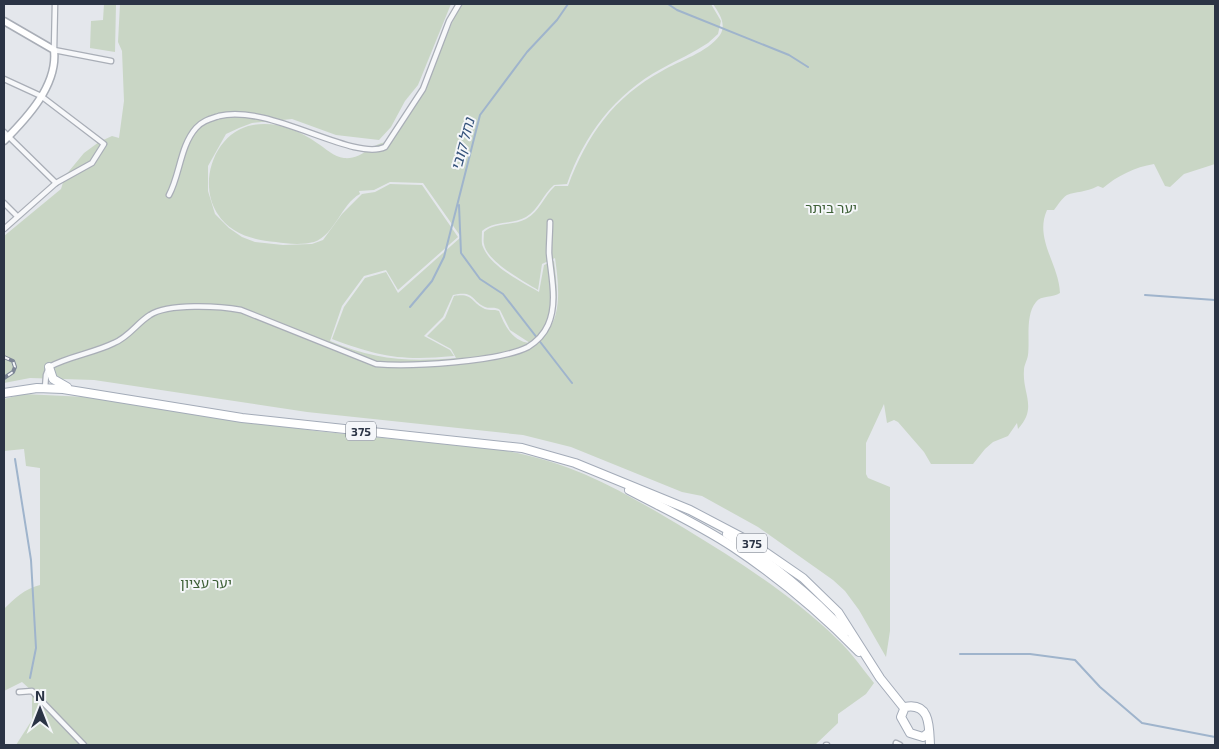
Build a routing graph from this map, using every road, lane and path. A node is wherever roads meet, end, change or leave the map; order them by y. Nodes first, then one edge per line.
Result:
1 (55, 4) edge
2 (458, 4) edge
3 (4, 21) edge
4 (54, 50) junction
5 (111, 61) dead end
6 (4, 79) edge
7 (41, 96) junction
8 (5, 136) edge
9 (56, 183) junction
10 (169, 195) dead end
11 (4, 203) edge
12 (17, 216) junction
13 (550, 222) dead end
14 (4, 229) edge
15 (49, 367) junction
16 (45, 388) junction
17 (80, 391) junction
18 (4, 393) edge
19 (596, 472) junction
20 (871, 664) junction
21 (19, 692) dead end
22 (904, 708) junction
23 (929, 732) junction
24 (917, 737) junction
25 (84, 745) edge
26 (926, 745) edge
27 (930, 745) edge

1 - 4 street
2 - 10 street
3 - 4 street
4 - 5 street
4 - 7 street
6 - 7 street
7 - 8 street
7 - 9 street
8 - 9 street
9 - 12 street
11 - 12 street
12 - 14 street
13 - 15 street
15 - 16 street
15 - 17 main road
16 - 17 main road, 375
16 - 18 main road, 375
17 - 19 main road, 375
19 - 20 main road
19 - 20 main road, 375
20 - 22 main road
21 - 25 street
22 - 23 main road
22 - 24 main road
23 - 24 main road
23 - 27 main road
24 - 26 main road

